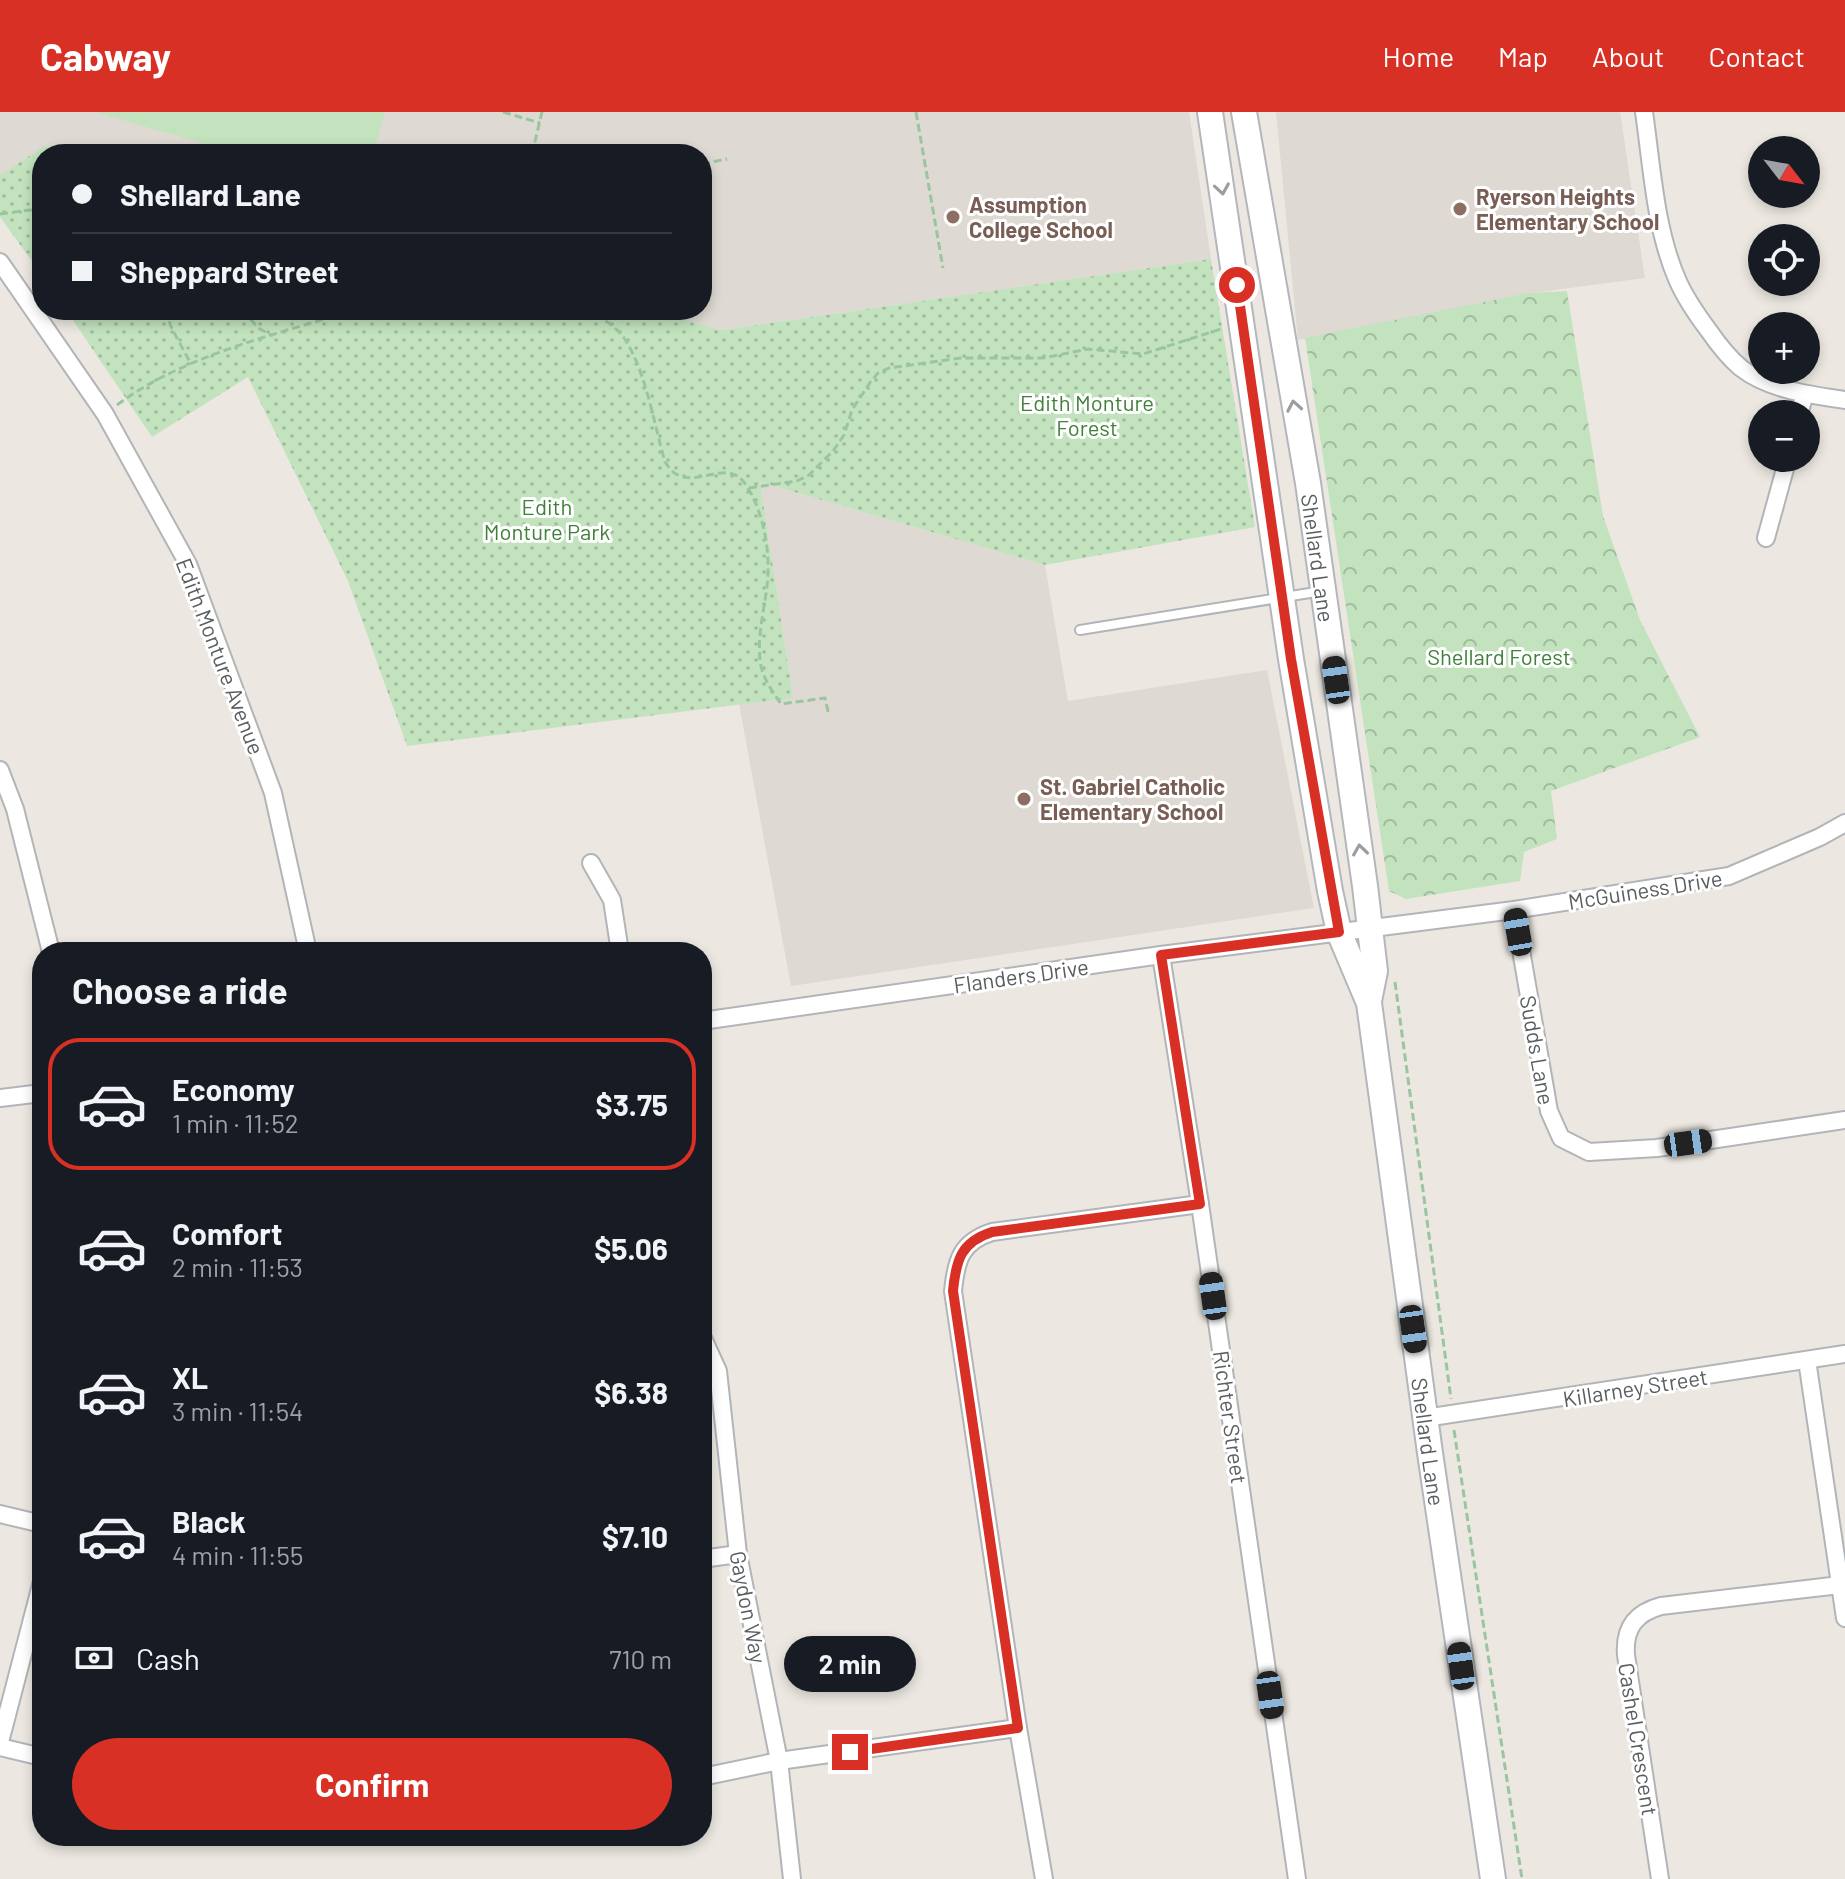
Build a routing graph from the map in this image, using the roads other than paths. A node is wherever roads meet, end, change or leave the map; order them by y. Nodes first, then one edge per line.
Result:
1 (1210, 112) edge
2 (1244, 112) edge
3 (1644, 112) edge
4 (0, 262) edge
5 (32, 308) edge
6 (40, 320) edge
7 (1805, 394) junction
8 (1803, 400) edge
9 (1845, 400) edge
10 (1784, 472) edge
11 (1766, 538) dead end
12 (1323, 591) junction
13 (1283, 596) junction
14 (1080, 630) dead end
15 (0, 770) edge
16 (1845, 823) edge
17 (591, 863) dead end
18 (1514, 910) junction
19 (1371, 927) junction
20 (1339, 932) junction
21 (48, 942) edge
22 (306, 942) edge
23 (618, 942) edge
24 (1161, 955) junction
25 (1369, 1003) junction
26 (712, 1020) edge
27 (32, 1094) edge
28 (0, 1098) edge
29 (1845, 1120) edge
30 (1200, 1204) junction
31 (1845, 1354) edge
32 (712, 1358) edge
33 (1807, 1360) junction
34 (1425, 1418) junction
35 (0, 1514) edge
36 (32, 1522) edge
37 (738, 1554) junction
38 (712, 1558) edge
39 (1840, 1585) junction
40 (1845, 1618) edge
41 (32, 1620) edge
42 (1018, 1728) junction
43 (0, 1744) edge
44 (32, 1754) edge
45 (779, 1761) junction
46 (712, 1775) edge
47 (792, 1879) edge
48 (1044, 1879) edge
49 (1297, 1879) edge
50 (1493, 1879) edge
51 (1660, 1879) edge

1 -> 13 main road, Shellard Lane
12 -> 2 main road, Shellard Lane
3 - 7 street
4 - 5 street, Edith Monture Avenue
6 - 22 street, Edith Monture Avenue
7 - 8 street
7 - 9 street
10 - 11 street
12 - 13 lane
19 -> 12 main road, Shellard Lane
13 - 14 lane
13 - 20 main road, Shellard Lane
15 - 21 street
16 - 18 street, McGuiness Drive
17 - 23 street
18 - 19 street, McGuiness Drive
18 - 29 street, Sudds Lane
19 - 20 street, McGuiness Drive
19 - 25 main road, Shellard Lane
20 - 24 street, Flanders Drive
20 - 25 main road, Shellard Lane
24 - 26 street, Flanders Drive
24 - 30 street, Richter Street
25 - 34 main road, Shellard Lane
27 - 28 street
30 - 42 street
30 - 49 street, Richter Street
31 - 33 street, Killarney Street
32 - 37 street, Gaydon Way
33 - 34 street, Killarney Street
33 - 39 street
34 - 50 main road, Shellard Lane
35 - 36 street
37 - 38 street
37 - 45 street, Gaydon Way
39 - 40 street
39 - 51 street, Cashel Crescent
41 - 43 street
42 - 45 street
42 - 48 street
43 - 44 street
45 - 46 street
45 - 47 street, Gaydon Way

